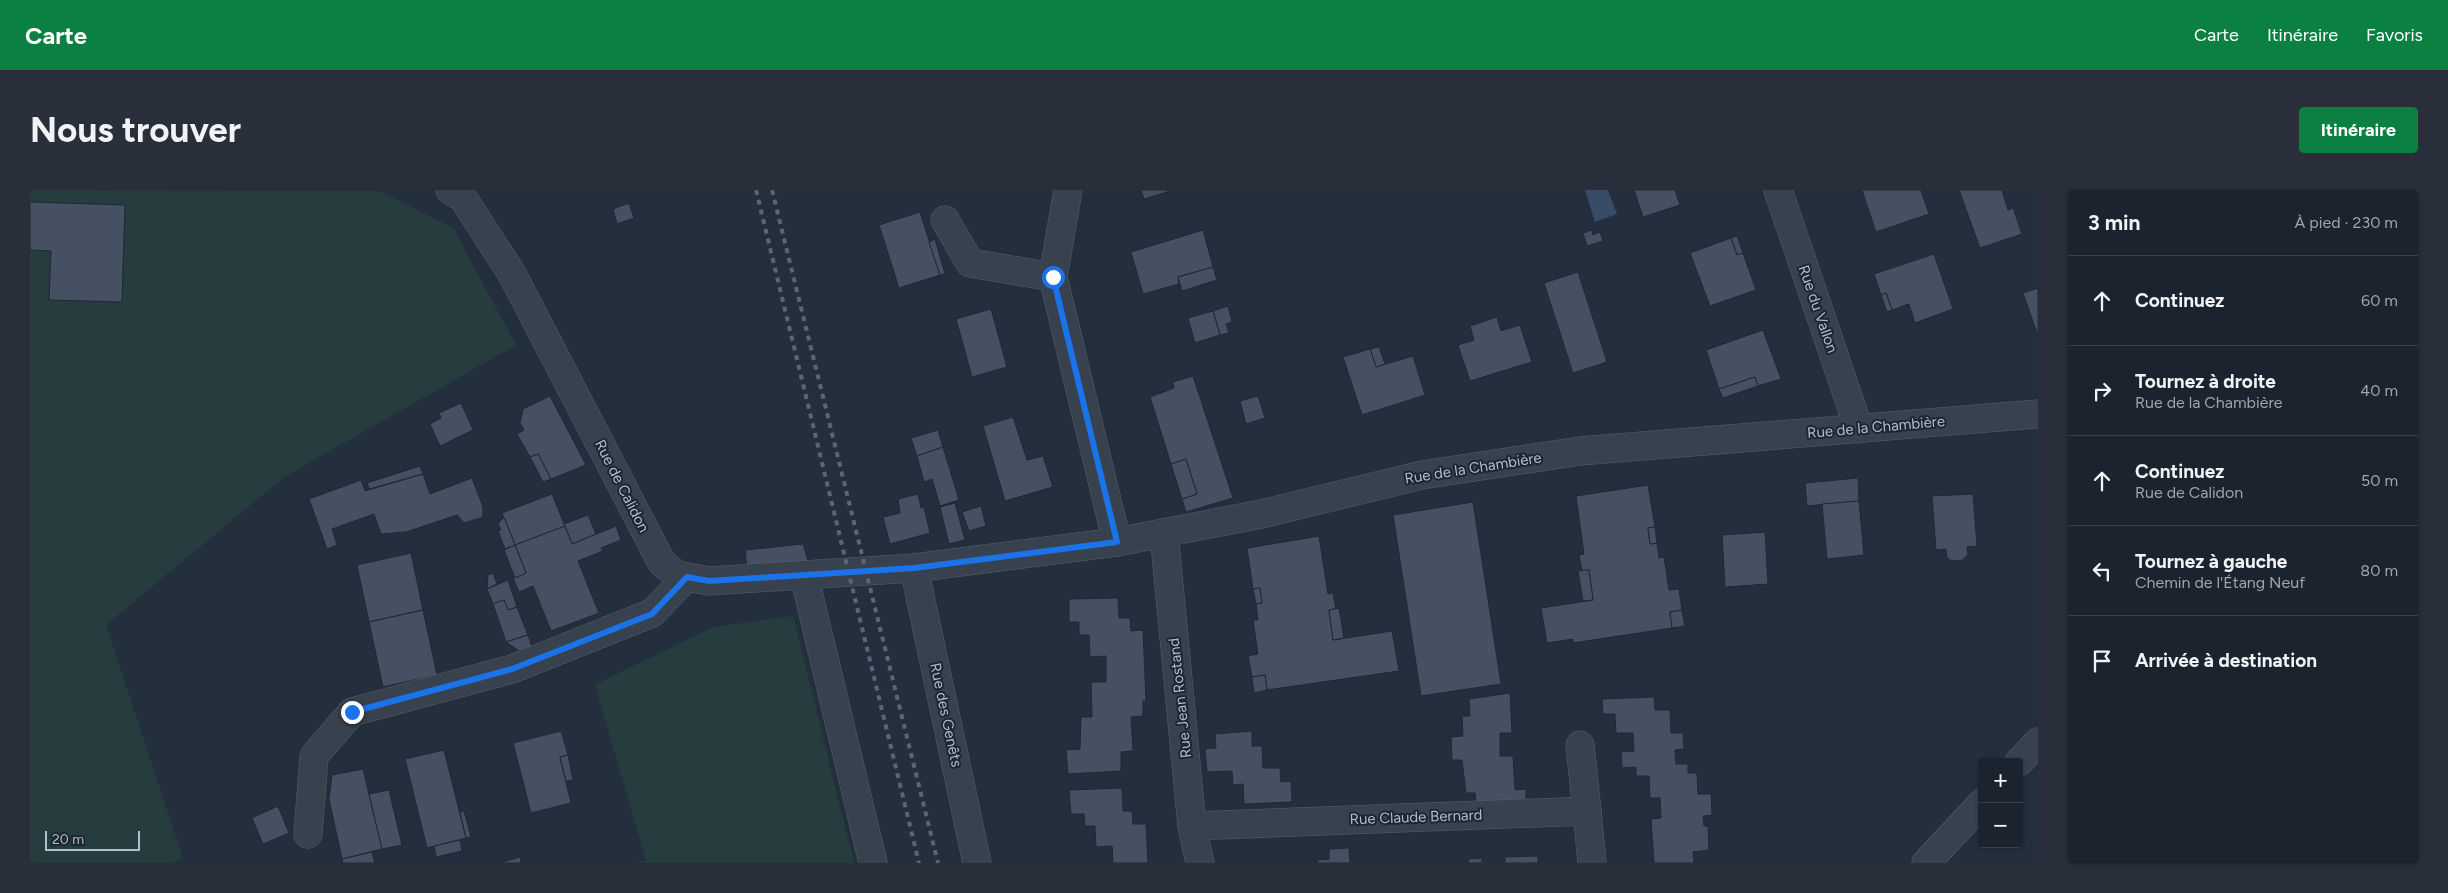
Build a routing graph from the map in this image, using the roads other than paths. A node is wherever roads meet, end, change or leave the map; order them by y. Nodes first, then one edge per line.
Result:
1 (1068, 190) edge
2 (1778, 190) edge
3 (461, 193) edge
4 (945, 220) dead end
5 (1053, 277) junction
6 (2038, 414) edge
7 (1859, 429) junction
8 (1164, 533) junction
9 (1117, 542) junction
10 (914, 568) junction
11 (804, 576) junction
12 (687, 577) junction
13 (2038, 742) edge
14 (1580, 745) dead end
15 (2023, 758) edge
16 (1978, 807) edge
17 (1587, 811) junction
18 (1192, 826) junction
19 (308, 834) dead end
20 (873, 863) edge
21 (977, 863) edge
22 (1200, 863) edge
23 (1592, 863) edge
24 (1926, 863) edge

1 - 5 street
2 - 7 street, Rue du Vallon
3 - 12 street, Rue de Calidon
4 - 5 street
5 - 9 street
6 - 7 street, Rue de la Chambière
7 - 8 street, Rue de la Chambière
8 - 9 street, Rue de la Chambière
8 - 18 street, Rue Jean Rostand
9 - 10 street, Rue de la Chambière
10 - 11 street, Rue de Calidon
10 - 21 street, Rue des Genêts
11 - 12 street, Rue de Calidon
11 - 20 street
12 - 19 street
13 - 15 street
14 - 17 street
16 - 24 street
17 - 18 street, Rue Claude Bernard
17 - 23 street
18 - 22 street, Rue Jean Rostand

